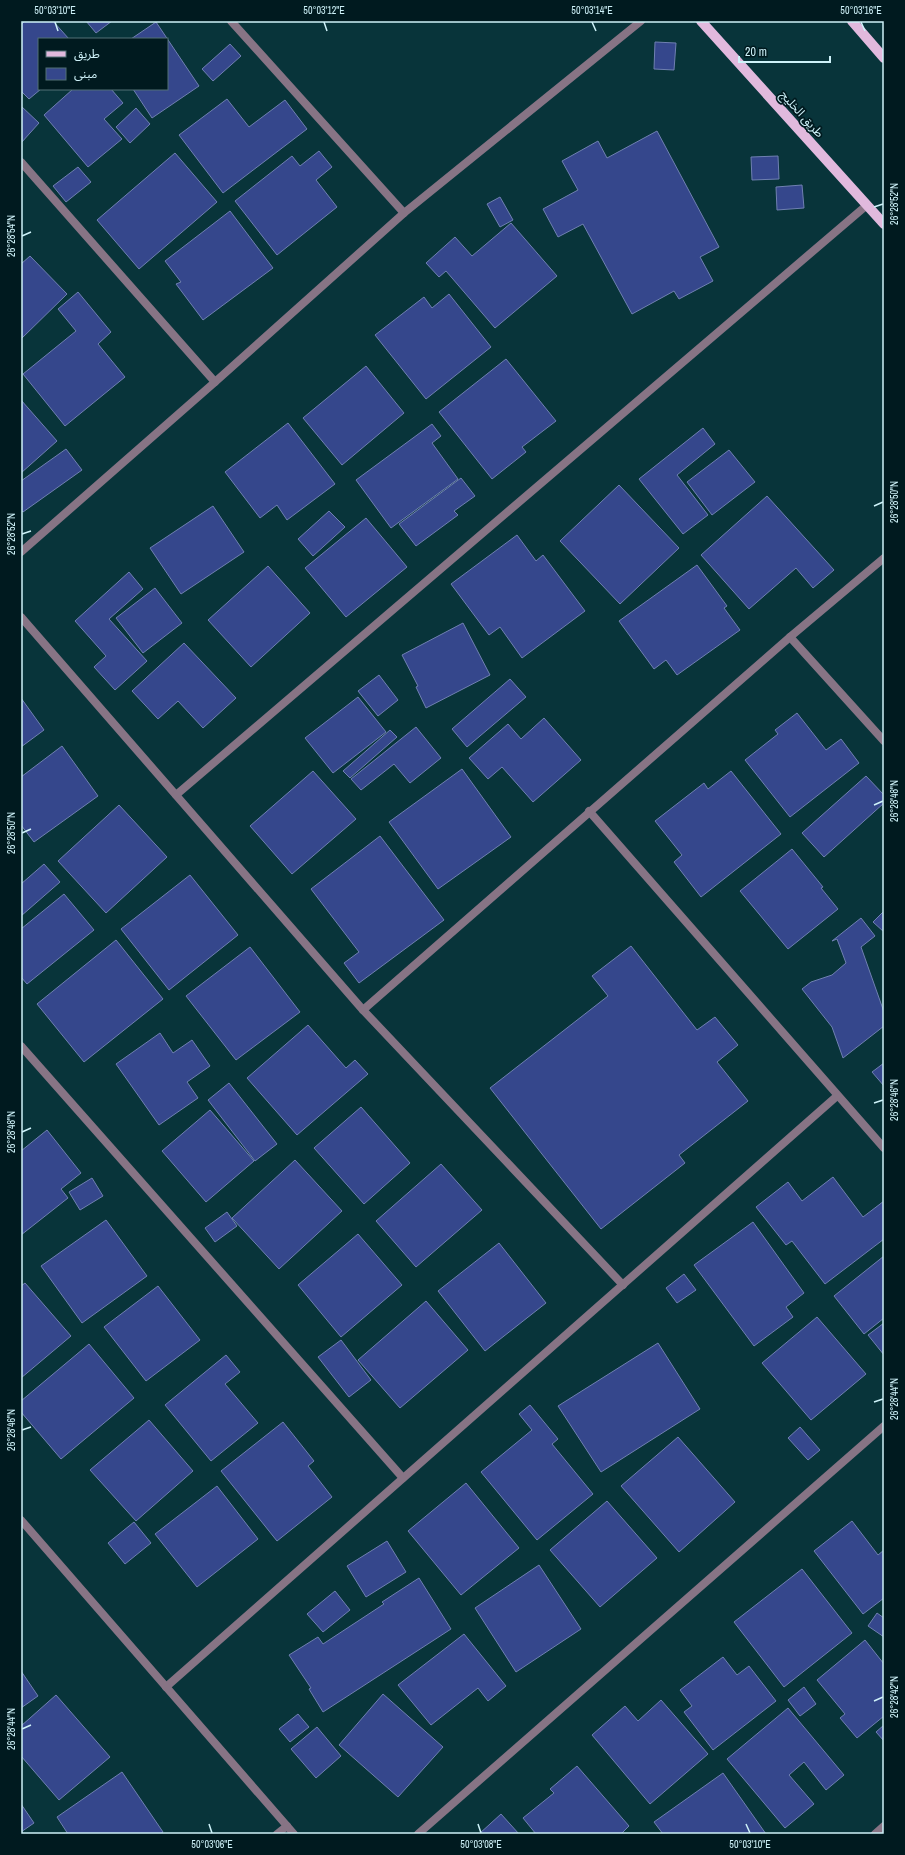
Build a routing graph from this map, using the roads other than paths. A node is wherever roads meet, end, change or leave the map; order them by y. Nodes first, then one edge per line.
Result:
1 (231, 21) edge
2 (641, 21) edge
3 (701, 21) edge
4 (852, 21) edge
5 (884, 58) edge
6 (22, 167) edge
7 (866, 205) junction
8 (404, 213) junction
9 (884, 224) edge
10 (215, 382) junction
11 (21, 552) edge
12 (884, 558) edge
13 (21, 617) edge
14 (790, 637) junction
15 (884, 741) edge
16 (176, 795) junction
17 (589, 811) junction
18 (363, 1010) junction
19 (21, 1046) edge
20 (837, 1096) junction
21 (884, 1148) edge
22 (623, 1285) junction
23 (884, 1426) edge
24 (403, 1478) junction
25 (21, 1520) edge
26 (166, 1687) junction
27 (287, 1826) junction
28 (884, 1826) edge
29 (277, 1834) edge
30 (294, 1834) edge
31 (418, 1834) edge
32 (875, 1834) edge

1 - 8 street
2 - 8 street
3 - 7 main road, طريق الخليج
4 - 5 main road
6 - 10 street
7 - 9 main road, طريق الخليج
7 - 16 street
8 - 10 street
10 - 11 street
12 - 14 street
13 - 16 street
14 - 15 street
14 - 17 street
16 - 18 street
17 - 18 street
17 - 20 street
18 - 22 street
19 - 24 street
20 - 21 street
20 - 22 street
22 - 24 street
23 - 31 street
24 - 26 street
25 - 26 street
26 - 27 street
27 - 29 street
27 - 30 street
28 - 32 street

